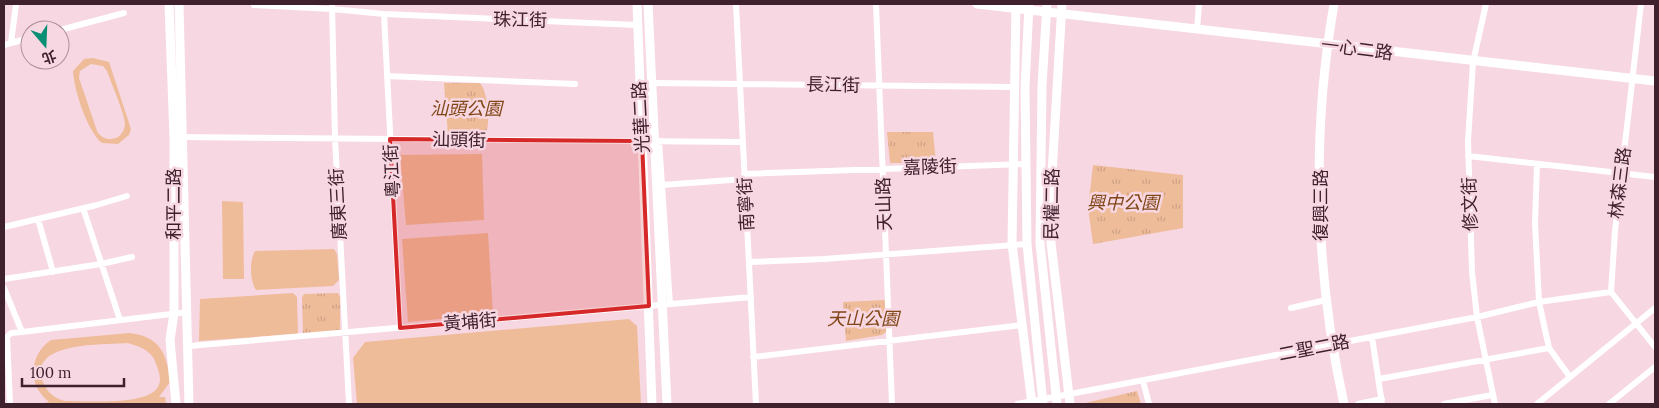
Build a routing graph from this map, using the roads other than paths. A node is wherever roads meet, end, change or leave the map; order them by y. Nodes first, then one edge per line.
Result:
1 (16, 4) edge
2 (169, 4) edge
3 (179, 4) edge
4 (254, 4) edge
5 (637, 4) edge
6 (648, 4) edge
7 (736, 4) edge
8 (876, 4) edge
9 (977, 4) edge
10 (1062, 4) edge
11 (1199, 4) edge
12 (1334, 4) edge
13 (1486, 4) edge
14 (1641, 4) edge
15 (332, 6) edge
16 (1015, 6) edge
17 (1029, 7) edge
18 (1046, 8) edge
19 (124, 13) dead end
20 (384, 14) junction
21 (1060, 14) junction
22 (637, 24) junction
23 (70, 27) edge
24 (1197, 30) junction
25 (20, 41) edge
26 (7, 44) edge
27 (1327, 45) junction
28 (1473, 62) junction
29 (387, 76) junction
30 (1632, 78) junction
31 (1655, 81) edge
32 (652, 83) junction
33 (740, 83) junction
34 (575, 84) dead end
35 (880, 85) junction
36 (1013, 87) junction
37 (179, 137) junction
38 (335, 138) junction
39 (390, 139) junction
40 (642, 141) junction
41 (657, 141) junction
42 (743, 142) junction
43 (1468, 156) junction
44 (1026, 164) junction
45 (1537, 164) junction
46 (1013, 165) junction
47 (883, 169) junction
48 (1622, 174) junction
49 (745, 177) junction
50 (1655, 178) edge
51 (662, 185) junction
52 (127, 196) dead end
53 (83, 208) junction
54 (38, 219) junction
55 (4, 227) edge
56 (659, 229) junction
57 (646, 230) junction
58 (1012, 244) junction
59 (1027, 244) junction
60 (886, 254) junction
61 (132, 257) dead end
62 (749, 262) junction
63 (101, 264) junction
64 (53, 272) junction
65 (4, 279) edge
66 (4, 288) edge
67 (1611, 292) junction
68 (750, 297) junction
69 (1326, 300) junction
70 (1539, 302) junction
71 (666, 304) junction
72 (649, 306) junction
73 (1291, 308) dead end
74 (1655, 308) edge
75 (188, 312) junction
76 (174, 313) junction
77 (1477, 317) junction
78 (120, 320) junction
79 (1636, 323) junction
80 (1023, 325) junction
81 (400, 328) junction
82 (22, 332) junction
83 (345, 334) junction
84 (1372, 337) junction
85 (889, 341) junction
86 (1331, 345) junction
87 (189, 346) junction
88 (1655, 347) edge
89 (1549, 348) junction
90 (754, 357) junction
91 (1485, 358) junction
92 (5, 360) edge
93 (1655, 367) edge
94 (1570, 377) junction
95 (1379, 379) junction
96 (1142, 381) junction
97 (1492, 395) junction
98 (1068, 400) edge
99 (1056, 401) edge
100 (1042, 402) edge
101 (1382, 402) edge
102 (1032, 403) edge
103 (10, 404) edge
104 (176, 404) edge
105 (189, 404) edge
106 (349, 404) edge
107 (652, 404) edge
108 (667, 404) edge
109 (756, 404) edge
110 (892, 404) edge
111 (1017, 404) edge
112 (1149, 404) edge
113 (1344, 404) edge
114 (1358, 404) edge
115 (1444, 404) edge
116 (1495, 404) edge
117 (1537, 404) edge
118 (1609, 404) edge

1 - 26 street
2 - 37 street, 和平二路
3 - 37 street, 和平二路
4 - 15 street, 珠江街
5 - 22 street, 光華二路
6 - 32 street, 光華二路
7 - 33 street, 南寧街
8 - 35 street, 天山路
9 - 16 street, 一心二路
10 - 21 street, 民權二路
11 - 24 street
12 - 27 street, 復興三路
13 - 28 street, 修文街
14 - 30 street, 林森三路
15 - 20 street, 珠江街
15 - 38 street, 廣東三街
16 - 17 street, 一心二路
16 - 36 street
17 - 18 street, 一心二路
17 - 44 street, 民權二路
18 - 21 street, 一心二路
18 - 99 street, 民權二路
19 - 23 street
20 - 22 street, 珠江街
20 - 29 street, 粵江街
21 - 24 street, 一心二路
21 - 98 street, 民權二路
22 - 40 street, 光華二路
24 - 27 street, 一心二路
25 - 26 street
27 - 28 street, 一心二路
27 - 69 street, 復興三路
28 - 30 street, 一心二路
28 - 43 street, 修文街
29 - 34 street
29 - 39 street, 粵江街
30 - 31 street, 一心二路
30 - 48 street, 林森三路
32 - 33 street, 長江街
32 - 41 street, 光華二路
33 - 35 street, 長江街
33 - 42 street, 南寧街
35 - 36 street, 長江街
35 - 47 street, 天山路
36 - 46 street
37 - 38 street, 汕頭街
37 - 75 street, 和平二路
37 - 76 street, 和平二路
38 - 39 street, 汕頭街
38 - 83 street, 廣東三街
39 - 40 street, 汕頭街
39 - 81 street, 粵江街
40 - 41 street, 汕頭街
40 - 57 street, 光華二路
41 - 42 street, 汕頭街
41 - 51 street
41 - 56 street, 光華二路
42 - 49 street, 南寧街
43 - 45 street
43 - 77 street, 修文街
44 - 46 street, 嘉陵街
44 - 59 street, 民權二路
45 - 48 street
45 - 70 street
46 - 47 street, 嘉陵街
46 - 58 street
47 - 49 street, 嘉陵街
47 - 60 street, 天山路
48 - 50 street
48 - 67 street, 林森三路
49 - 51 street, 嘉陵街
49 - 62 street, 南寧街
51 - 71 street
52 - 53 street
53 - 54 street
53 - 63 street
54 - 55 street
54 - 64 street
56 - 57 street
56 - 71 street, 光華二路
57 - 72 street, 光華二路
58 - 59 street
58 - 60 street
58 - 80 street
59 - 100 street, 民權二路
60 - 62 street
60 - 85 street, 天山路
61 - 63 street
62 - 68 street, 南寧街
63 - 64 street
63 - 78 street
64 - 65 street
66 - 82 street
67 - 70 street, 二聖二路
67 - 79 street
68 - 71 street, 黃埔街
68 - 90 street, 南寧街
69 - 73 street
69 - 86 street, 復興三路
70 - 77 street, 二聖二路
70 - 89 street
71 - 72 street, 黃埔街
71 - 108 street, 光華二路
72 - 81 street, 黃埔街
72 - 107 street, 光華二路
74 - 79 street
75 - 76 street
75 - 87 street, 和平二路
76 - 78 street
76 - 104 street, 和平二路
77 - 84 street, 二聖二路
77 - 91 street, 修文街
78 - 82 street
79 - 88 street
79 - 94 street
80 - 85 street
80 - 102 street
81 - 83 street, 黃埔街
82 - 92 street
83 - 87 street, 黃埔街
83 - 106 street, 廣東三街
84 - 86 street, 二聖二路
84 - 95 street
85 - 90 street
85 - 110 street, 天山路
86 - 96 street, 二聖二路
86 - 113 street, 復興三路
87 - 105 street, 和平二路
89 - 91 street
89 - 94 street
90 - 109 street, 南寧街
91 - 95 street
91 - 97 street, 修文街
92 - 103 street
93 - 118 street
94 - 117 street
95 - 101 street
96 - 98 street, 二聖二路
96 - 112 street
97 - 115 street
97 - 116 street, 修文街
98 - 99 street, 二聖二路
99 - 100 street, 二聖二路
100 - 102 street, 二聖二路
101 - 114 street
102 - 111 street, 二聖二路

